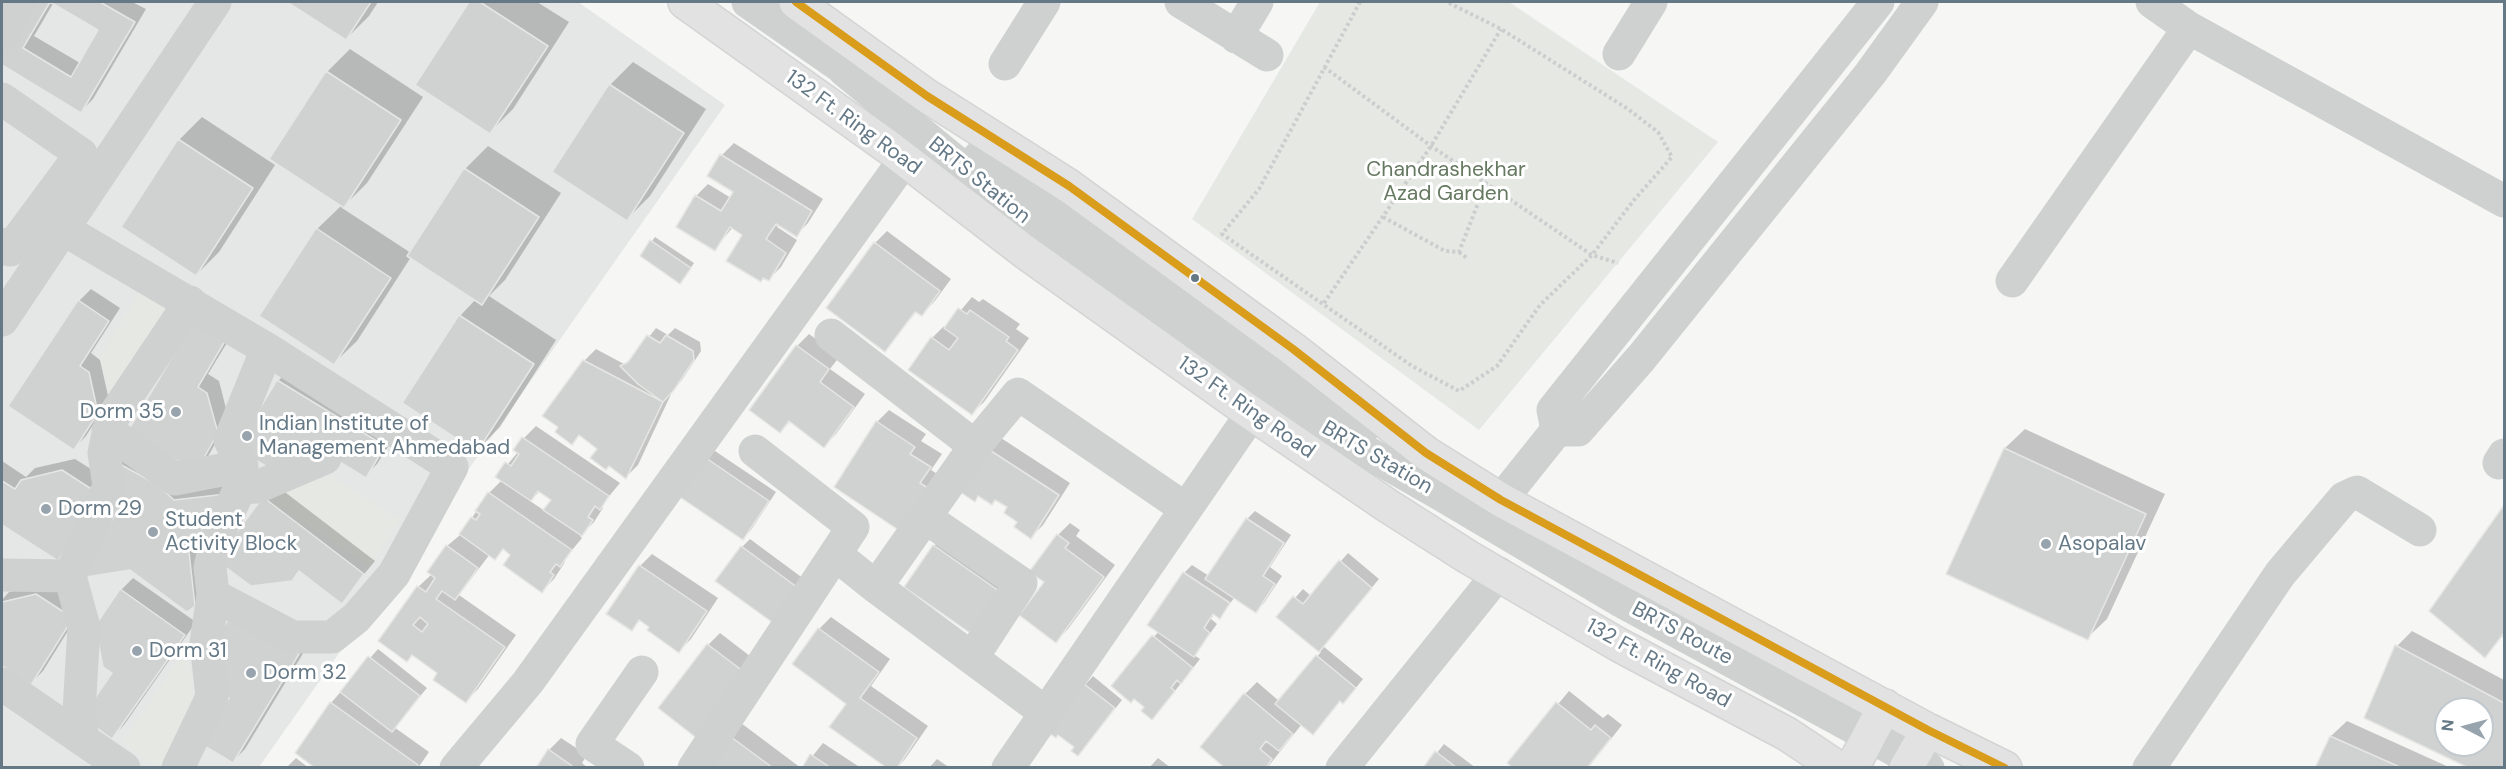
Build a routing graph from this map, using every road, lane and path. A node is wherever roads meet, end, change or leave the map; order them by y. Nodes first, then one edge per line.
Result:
1 (20, 2) edge
2 (215, 2) edge
3 (685, 2) edge
4 (748, 2) edge
5 (796, 2) edge
6 (1044, 2) edge
7 (1181, 2) edge
8 (1257, 2) edge
9 (1360, 2) edge
10 (1447, 2) edge
11 (1651, 2) edge
12 (1878, 2) edge
13 (1923, 2) edge
14 (2152, 2) edge
15 (1501, 28) junction
16 (2189, 28) junction
17 (2, 33) edge
18 (1236, 37) junction
19 (1619, 54) dead end
20 (1267, 55) dead end
21 (1005, 64) dead end
22 (1324, 67) junction
23 (2, 99) edge
24 (1431, 146) junction
25 (904, 159) junction
26 (1486, 183) junction
27 (2505, 201) edge
28 (1383, 217) junction
29 (63, 229) junction
30 (2, 244) edge
31 (1459, 252) junction
32 (1592, 255) junction
33 (1468, 260) dead end
34 (1618, 263) dead end
35 (2012, 281) dead end
36 (189, 302) junction
37 (1324, 303) junction
38 (2, 320) edge
39 (831, 335) dead end
40 (267, 349) junction
41 (1252, 413) junction
42 (1557, 430) junction
43 (108, 431) junction
44 (975, 446) junction
45 (755, 451) dead end
46 (325, 458) dead end
47 (241, 477) junction
48 (1440, 494) joint
49 (1501, 500) junction
50 (1186, 509) junction
51 (926, 518) junction
52 (2420, 530) dead end
53 (836, 555) junction
54 (1499, 573) junction
55 (2, 575) edge
56 (70, 576) junction
57 (876, 587) junction
58 (213, 595) junction
59 (972, 658) junction
60 (642, 672) dead end
61 (2, 684) edge
62 (1885, 706) junction
63 (1046, 713) junction
64 (1928, 729) junction
65 (1869, 735) junction
66 (83, 740) junction
67 (1915, 765) edge
68 (124, 768) edge
69 (178, 768) edge
70 (456, 768) edge
71 (628, 768) edge
72 (694, 768) edge
73 (1008, 768) edge
74 (1342, 768) edge
75 (1838, 768) edge
76 (1852, 768) edge
77 (2005, 768) edge
78 (2149, 768) edge

1 - 17 street
2 - 29 street
3 - 25 main road, 132 Ft. Ring Road
4 - 48 street, BRTS Station
5 - 49 main road
6 - 21 street
7 - 18 street
8 - 18 street
9 - 22 path
10 - 15 path
11 - 19 street
12 - 42 street
13 - 42 street
14 - 16 street
15 - 24 path
15 - 32 path
16 - 27 street
16 - 35 street
18 - 20 street
22 - 24 path
22 - 37 path
23 - 30 street
24 - 26 path
24 - 28 path
25 - 41 main road, 132 Ft. Ring Road
25 - 70 street
26 - 31 path
26 - 32 path
28 - 31 path
28 - 37 path
29 - 36 street
29 - 38 street
31 - 33 path
32 - 34 path
32 - 37 path
36 - 40 street
36 - 43 street
39 - 44 street
40 - 47 street
40 - 58 street
41 - 50 street
41 - 54 main road, 132 Ft. Ring Road
42 - 49 street
43 - 47 street
43 - 56 street
44 - 50 street
44 - 51 street
45 - 53 street
46 - 47 street
47 - 58 street
48 - 65 street, BRTS Route
49 - 62 main road
50 - 63 street
51 - 57 street
51 - 59 street
52 - 78 street
53 - 57 street
53 - 72 street
54 - 74 street
54 - 75 main road, 132 Ft. Ring Road
55 - 56 street
56 - 66 street
57 - 59 street
58 - 69 street
59 - 63 street
60 - 71 street
61 - 66 street
62 - 64 main road
62 - 65 main road
63 - 73 street
64 - 67 main road
64 - 77 main road
65 - 67 street, BRTS Route
65 - 76 main road
66 - 68 street

